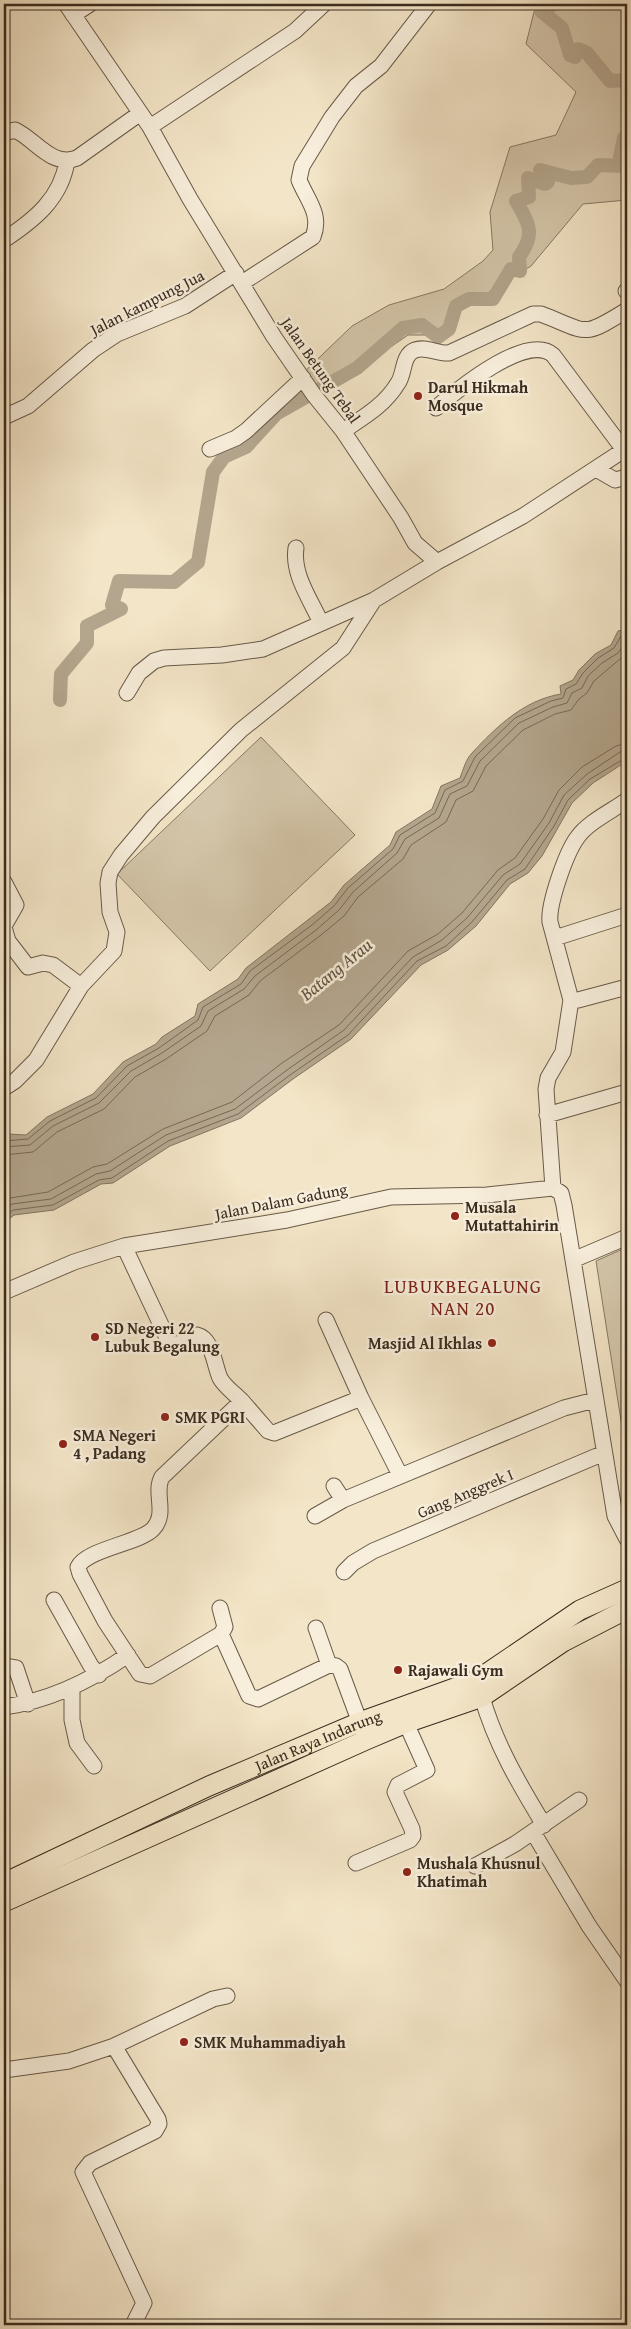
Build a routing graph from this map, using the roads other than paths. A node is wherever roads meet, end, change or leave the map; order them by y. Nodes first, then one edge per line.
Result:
1 (90, 4) edge
2 (324, 4) edge
3 (429, 4) edge
4 (70, 9) edge
5 (139, 114) junction
6 (150, 127) junction
7 (4, 132) edge
8 (67, 161) junction
9 (4, 240) edge
10 (239, 278) junction
11 (627, 310) edge
12 (308, 385) junction
13 (436, 408) dead end
14 (4, 418) edge
15 (343, 432) junction
16 (210, 449) dead end
17 (626, 449) edge
18 (596, 469) junction
19 (627, 477) edge
20 (296, 548) dead end
21 (437, 562) junction
22 (374, 600) junction
23 (321, 624) junction
24 (127, 693) dead end
25 (627, 800) edge
26 (4, 882) edge
27 (627, 915) edge
28 (4, 926) edge
29 (556, 938) junction
30 (81, 986) junction
31 (627, 987) edge
32 (571, 1000) junction
33 (4, 1088) edge
34 (627, 1092) edge
35 (547, 1115) junction
36 (553, 1188) junction
37 (627, 1237) edge
38 (124, 1246) junction
39 (573, 1260) junction
40 (4, 1292) edge
41 (326, 1320) dead end
42 (361, 1398) junction
43 (595, 1400) junction
44 (242, 1401) junction
45 (604, 1453) junction
46 (400, 1475) junction
47 (334, 1486) dead end
48 (343, 1500) junction
49 (315, 1516) dead end
50 (627, 1539) edge
51 (344, 1572) dead end
52 (627, 1589) edge
53 (54, 1600) dead end
54 (220, 1608) dead end
55 (627, 1610) edge
56 (316, 1628) dead end
57 (221, 1634) junction
58 (128, 1655) junction
59 (329, 1665) junction
60 (4, 1666) edge
61 (99, 1675) junction
62 (72, 1688) junction
63 (482, 1698) junction
64 (28, 1704) junction
65 (4, 1707) edge
66 (406, 1723) junction
67 (363, 1731) junction
68 (94, 1766) dead end
69 (218, 1782) junction
70 (579, 1800) dead end
71 (227, 1802) junction
72 (538, 1828) junction
73 (356, 1864) dead end
74 (474, 1866) dead end
75 (4, 1883) edge
76 (4, 1902) edge
77 (627, 1981) edge
78 (227, 1996) dead end
79 (114, 2046) junction
80 (4, 2070) edge
81 (133, 2325) edge

1 - 4 street
2 - 6 street
3 - 10 street, Jalan kampung Jua
4 - 5 street, Jalan Betung Tebal
5 - 6 street, Jalan Betung Tebal
5 - 8 street
6 - 10 street, Jalan Betung Tebal
7 - 8 street
8 - 9 street
10 - 12 street, Jalan Betung Tebal
10 - 14 street, Jalan kampung Jua
11 - 15 street
12 - 15 street, Jalan Betung Tebal
12 - 16 street
13 - 17 street
15 - 21 street, Jalan Betung Tebal
17 - 18 street
18 - 19 street
18 - 21 street
20 - 23 street
21 - 22 street
22 - 23 street
22 - 30 street
23 - 24 street
25 - 29 street
26 - 28 street
27 - 29 street
28 - 30 street
29 - 32 street
30 - 33 street
31 - 32 street
32 - 35 street
34 - 35 street
35 - 36 street
36 - 38 street, Jalan Dalam Gadung
36 - 39 street
37 - 39 street
38 - 40 street, Jalan Dalam Gadung
38 - 44 street
39 - 43 street
41 - 42 street
42 - 44 street
42 - 46 street
43 - 45 street
43 - 46 street
44 - 58 street
45 - 50 street
45 - 51 street, Gang Anggrek I
46 - 48 street
47 - 48 street
48 - 49 street
52 - 67 main road, Jalan Raya Indarung
53 - 61 street
54 - 57 street
55 - 63 main road, Jalan Raya Indarung
56 - 59 street
57 - 58 street
57 - 59 street
58 - 61 street
59 - 67 street
60 - 64 street
61 - 62 street
62 - 64 street
62 - 68 street
63 - 66 main road, Jalan Raya Indarung
63 - 72 street
64 - 65 street
66 - 67 main road, Jalan Raya Indarung
66 - 73 street
67 - 69 main road, Jalan Raya Indarung
67 - 71 main road, Jalan Raya Indarung
69 - 71 main road
69 - 75 main road, Jalan Raya Indarung
70 - 72 street
71 - 76 main road, Jalan Raya Indarung
72 - 74 street
72 - 77 street
78 - 79 street
79 - 80 street
79 - 81 street

